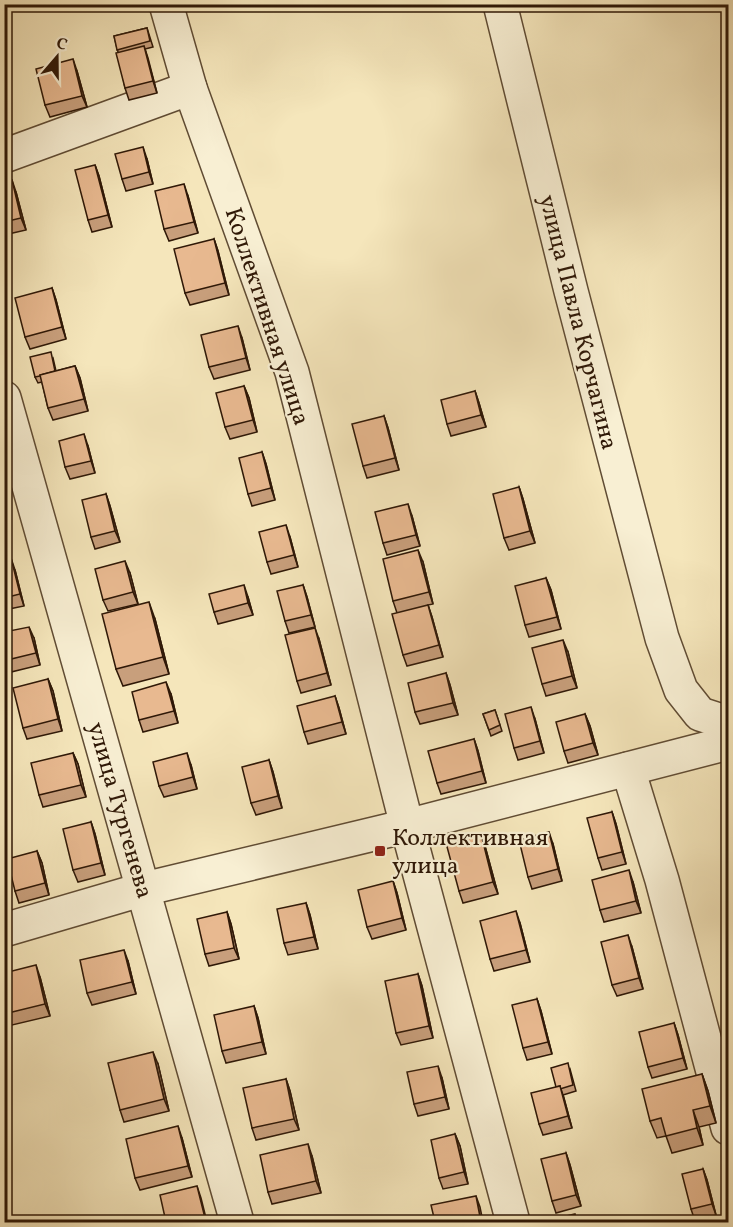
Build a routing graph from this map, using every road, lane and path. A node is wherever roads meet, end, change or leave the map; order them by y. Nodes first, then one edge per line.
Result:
1 (166, 4) edge
2 (500, 4) edge
3 (190, 88) junction
4 (4, 156) edge
5 (4, 398) edge
6 (729, 723) edge
7 (729, 743) edge
8 (628, 769) junction
9 (407, 826) junction
10 (144, 889) junction
11 (4, 930) edge
12 (729, 1128) edge
13 (237, 1222) edge
14 (513, 1222) edge

1 - 3 street, Коллективная улица
2 - 6 street, улица Павла Корчагина
3 - 4 street
3 - 9 street, Коллективная улица
5 - 10 street, улица Тургенева
7 - 8 street
8 - 9 street
8 - 12 street
9 - 10 street
9 - 14 street, Коллективная улица
10 - 11 street
10 - 13 street, улица Тургенева

